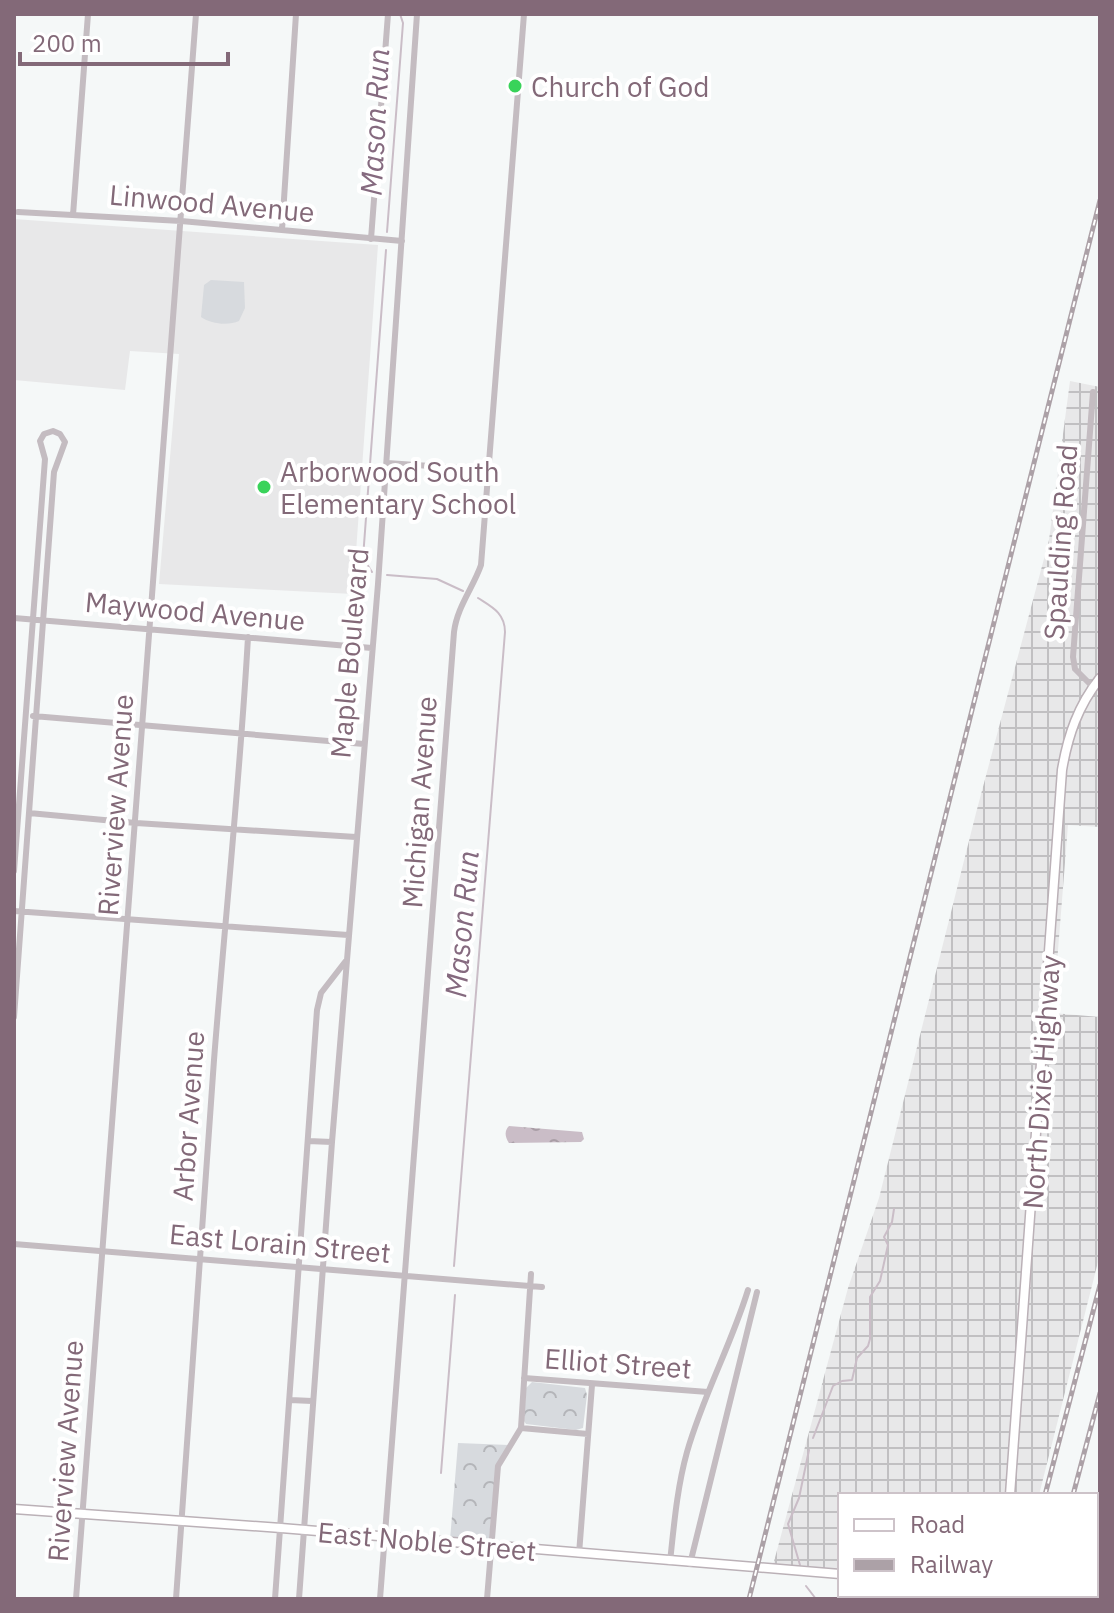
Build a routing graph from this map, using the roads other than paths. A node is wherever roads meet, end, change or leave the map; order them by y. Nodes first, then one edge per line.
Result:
1 (88, 14) edge
2 (196, 14) edge
3 (296, 14) edge
4 (388, 14) edge
5 (417, 14) edge
6 (524, 14) edge
7 (18, 212) dead end
8 (73, 215) junction
9 (181, 221) junction
10 (282, 230) junction
11 (371, 239) junction
12 (402, 241) junction
13 (1093, 392) dead end
14 (1091, 410) junction
15 (1100, 410) edge
16 (387, 463) junction
17 (488, 470) junction
18 (14, 618) edge
19 (33, 620) junction
20 (44, 620) junction
21 (149, 628) junction
22 (248, 637) junction
23 (372, 648) junction
24 (1100, 678) edge
25 (1093, 687) junction
26 (26, 716) junction
27 (36, 717) junction
28 (143, 725) junction
29 (243, 735) junction
30 (364, 744) junction
31 (18, 812) junction
32 (29, 813) junction
33 (136, 823) junction
34 (233, 829) junction
35 (356, 837) junction
36 (14, 871) edge
37 (14, 911) edge
38 (23, 912) junction
39 (128, 919) junction
40 (224, 925) junction
41 (348, 935) junction
42 (347, 959) junction
43 (344, 991) junction
44 (321, 993) junction
45 (14, 1017) edge
46 (308, 1141) junction
47 (332, 1142) junction
48 (14, 1244) edge
49 (101, 1251) junction
50 (199, 1258) junction
51 (298, 1266) junction
52 (324, 1268) junction
53 (531, 1274) dead end
54 (405, 1276) junction
55 (530, 1286) junction
56 (542, 1287) dead end
57 (748, 1290) dead end
58 (757, 1292) dead end
59 (744, 1302) junction
60 (754, 1304) junction
61 (524, 1378) junction
62 (592, 1385) junction
63 (708, 1392) junction
64 (290, 1400) junction
65 (312, 1401) junction
66 (521, 1428) junction
67 (588, 1434) junction
68 (1010, 1493) edge
69 (14, 1509) edge
70 (83, 1514) junction
71 (182, 1521) junction
72 (281, 1528) junction
73 (305, 1530) junction
74 (385, 1537) junction
75 (491, 1545) junction
76 (579, 1554) junction
77 (670, 1562) junction
78 (690, 1564) junction
79 (838, 1574) edge
80 (76, 1599) edge
81 (176, 1599) edge
82 (275, 1599) edge
83 (299, 1599) edge
84 (380, 1599) edge
85 (487, 1599) edge

1 - 8 street
2 - 9 street, Riverview Avenue
3 - 10 street
4 - 11 street
5 - 12 street, Maple Boulevard
6 - 17 street, Michigan Avenue
7 - 8 street, Linwood Avenue
8 - 9 street, Linwood Avenue
9 - 10 street, Linwood Avenue
9 - 21 street, Riverview Avenue
10 - 11 street, Linwood Avenue
11 - 12 street, Linwood Avenue
12 - 16 street, Maple Boulevard
13 - 14 street, Spaulding Road
14 - 15 street
14 - 25 street, Spaulding Road
16 - 17 street
16 - 23 street, Maple Boulevard
17 - 54 street, Michigan Avenue
18 - 19 street, Maywood Avenue
19 - 20 street, Maywood Avenue
19 - 20 street
19 - 26 street
20 - 21 street, Maywood Avenue
20 - 27 street
21 - 22 street, Maywood Avenue
21 - 28 street, Riverview Avenue
22 - 23 street, Maywood Avenue
22 - 29 street, Arbor Avenue
23 - 30 street, Maple Boulevard
24 - 25 street, North Dixie Highway
25 - 68 street, North Dixie Highway
26 - 27 street
26 - 31 street
27 - 28 street
27 - 32 street
28 - 29 street
28 - 33 street, Riverview Avenue
29 - 30 street
29 - 34 street, Arbor Avenue
30 - 35 street, Maple Boulevard
31 - 32 street
31 - 36 street
32 - 33 street
32 - 38 street
33 - 34 street
33 - 39 street, Riverview Avenue
34 - 35 street
34 - 40 street, Arbor Avenue
35 - 41 street, Maple Boulevard
37 - 38 street
38 - 39 street
38 - 45 street
39 - 40 street
39 - 49 street, Riverview Avenue
40 - 41 street
40 - 50 street, Arbor Avenue
41 - 42 street, Maple Boulevard
42 - 43 street, Maple Boulevard
42 - 44 street
43 - 44 street
43 - 47 street, Maple Boulevard
44 - 46 street
46 - 47 street
46 - 51 street
47 - 52 street, Maple Boulevard
48 - 49 street, East Lorain Street
49 - 50 street, East Lorain Street
49 - 70 street, Riverview Avenue
50 - 51 street, East Lorain Street
50 - 71 street, Arbor Avenue
51 - 52 street, East Lorain Street
51 - 64 street
52 - 54 street, East Lorain Street
52 - 65 street, Maple Boulevard
53 - 55 street
54 - 55 street, East Lorain Street
54 - 74 street, Michigan Avenue
55 - 56 street, East Lorain Street
55 - 61 street
57 - 59 street
58 - 60 street
59 - 60 street
59 - 63 street
60 - 78 street
61 - 62 street, Elliot Street
61 - 66 street
62 - 63 street, Elliot Street
62 - 67 street
63 - 77 street
64 - 65 street
64 - 72 street
65 - 73 street, Maple Boulevard
66 - 67 street
66 - 75 street
67 - 76 street
69 - 70 street, East Noble Street
70 - 71 street, East Noble Street
70 - 80 street, Riverview Avenue
71 - 72 street, East Noble Street
71 - 81 street, Arbor Avenue
72 - 73 street, East Noble Street
72 - 82 street
73 - 74 street, East Noble Street
73 - 83 street, Maple Boulevard
74 - 75 street, East Noble Street
74 - 84 street, Michigan Avenue
75 - 76 street, East Noble Street
75 - 85 street
76 - 77 street, East Noble Street
77 - 78 street, East Noble Street
78 - 79 street, East Noble Street

